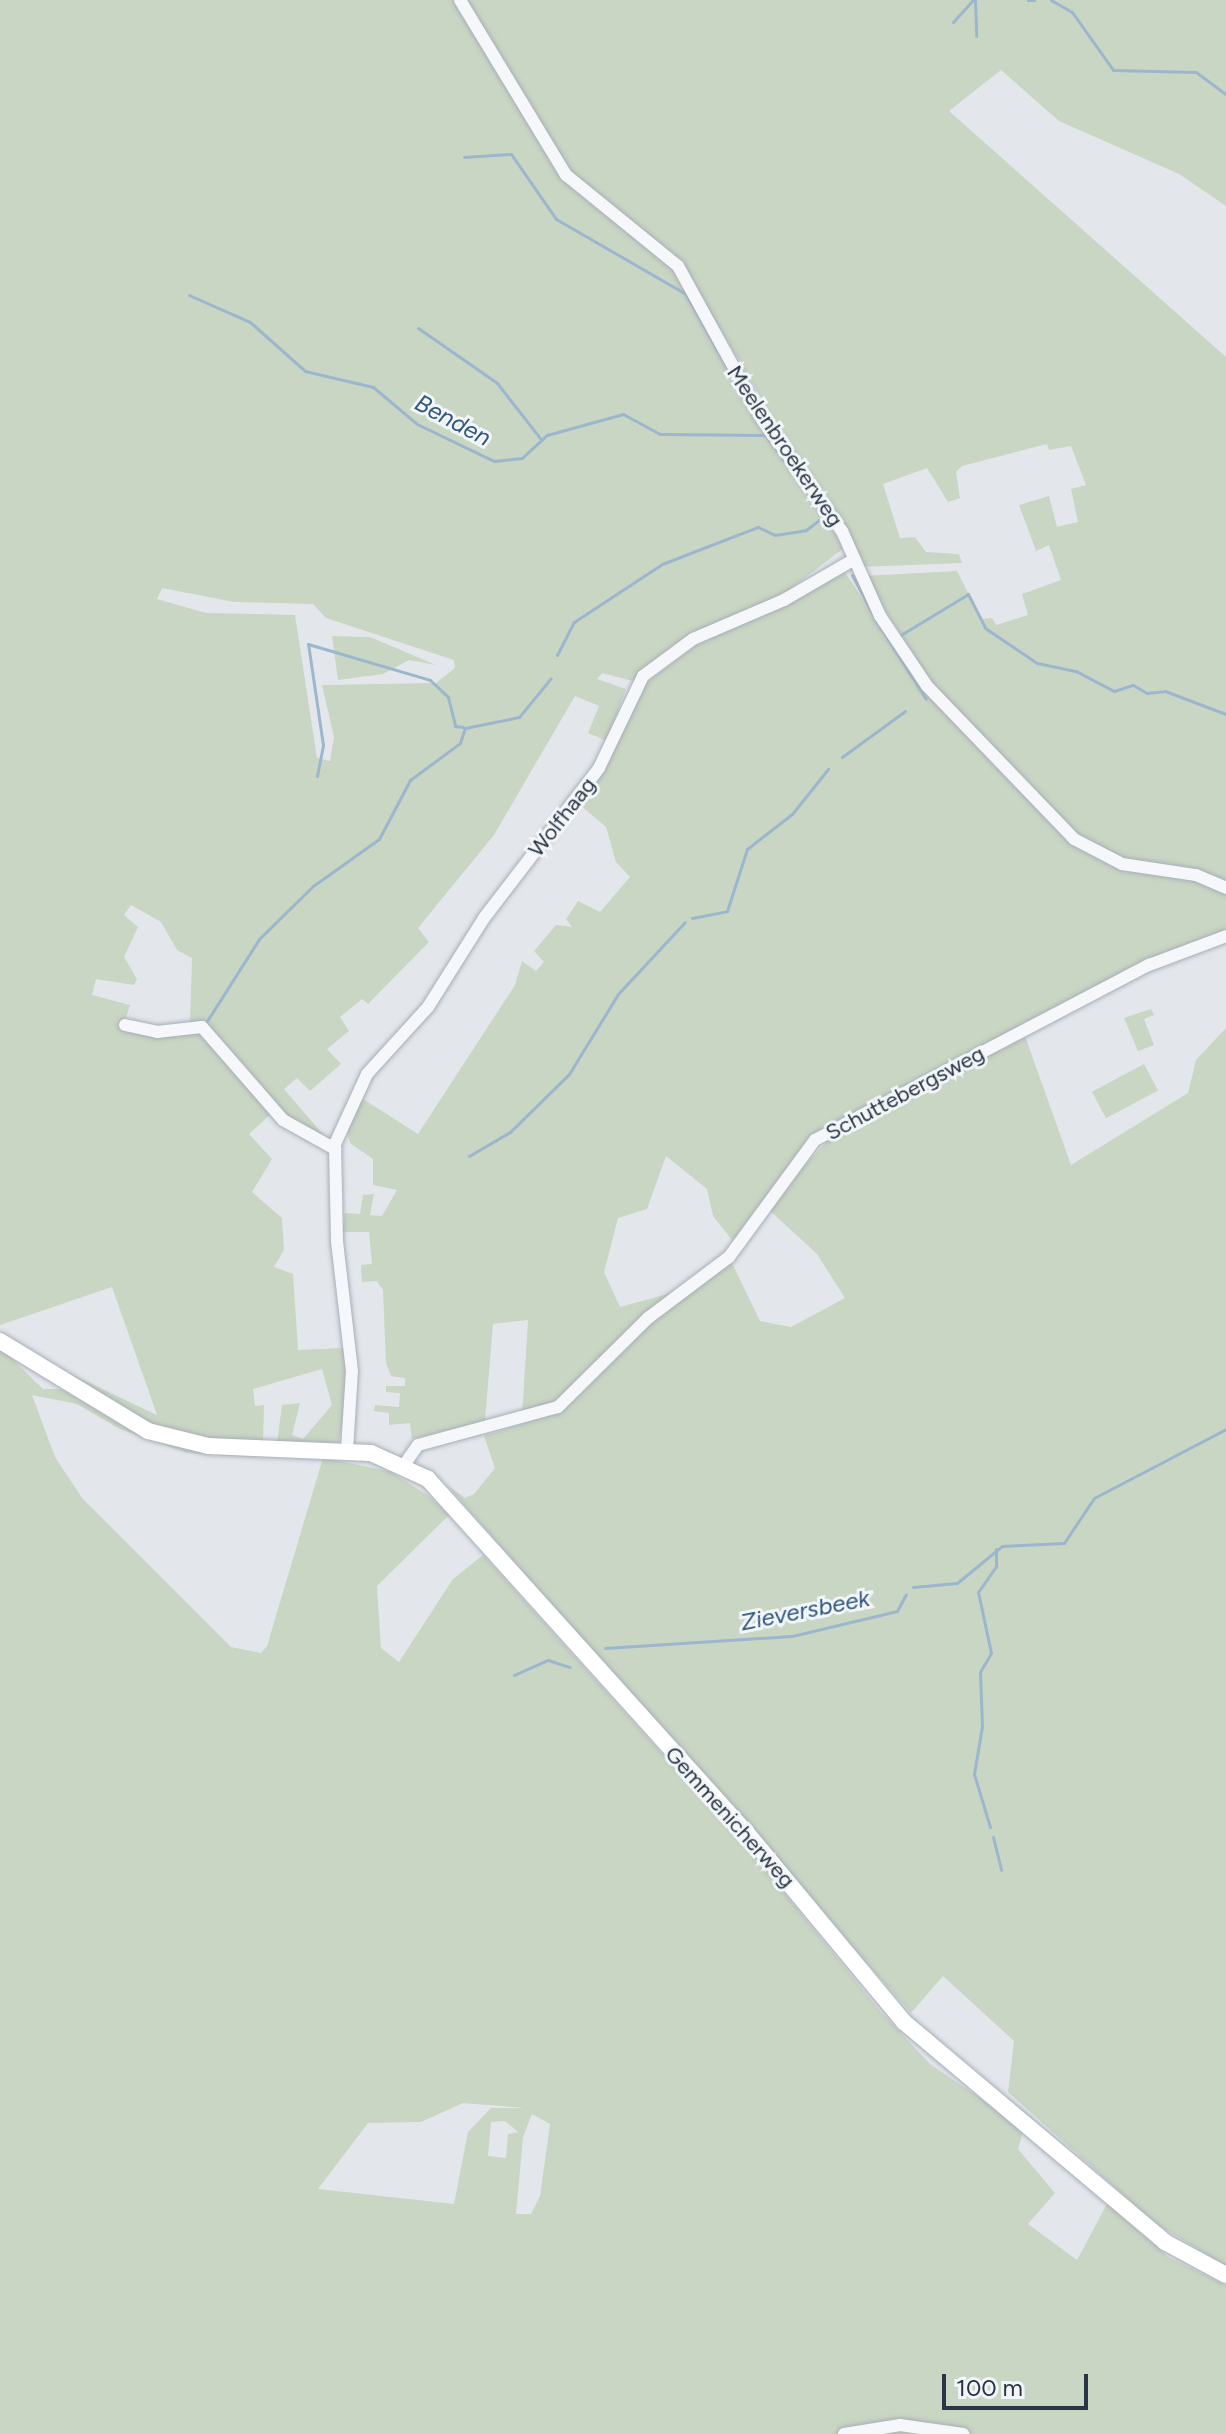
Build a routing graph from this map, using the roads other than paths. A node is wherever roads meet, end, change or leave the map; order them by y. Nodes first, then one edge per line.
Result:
1 (460, 0) edge
2 (853, 560) junction
3 (1226, 888) edge
4 (1226, 936) edge
5 (125, 1025) dead end
6 (335, 1149) junction
7 (0, 1341) edge
8 (347, 1450) junction
9 (404, 1465) junction
10 (1226, 2275) edge
11 (844, 2434) edge
12 (963, 2434) edge

1 - 2 street, Meelenbroekerweg
2 - 3 street, Meelenbroekerweg
2 - 6 street, Wolfhaag
4 - 9 street, Schuttebergsweg
5 - 6 street
6 - 8 street, Wolfhaag
7 - 8 main road, Gemmenicherweg
8 - 9 main road, Gemmenicherweg
9 - 10 main road, Gemmenicherweg
11 - 12 street

